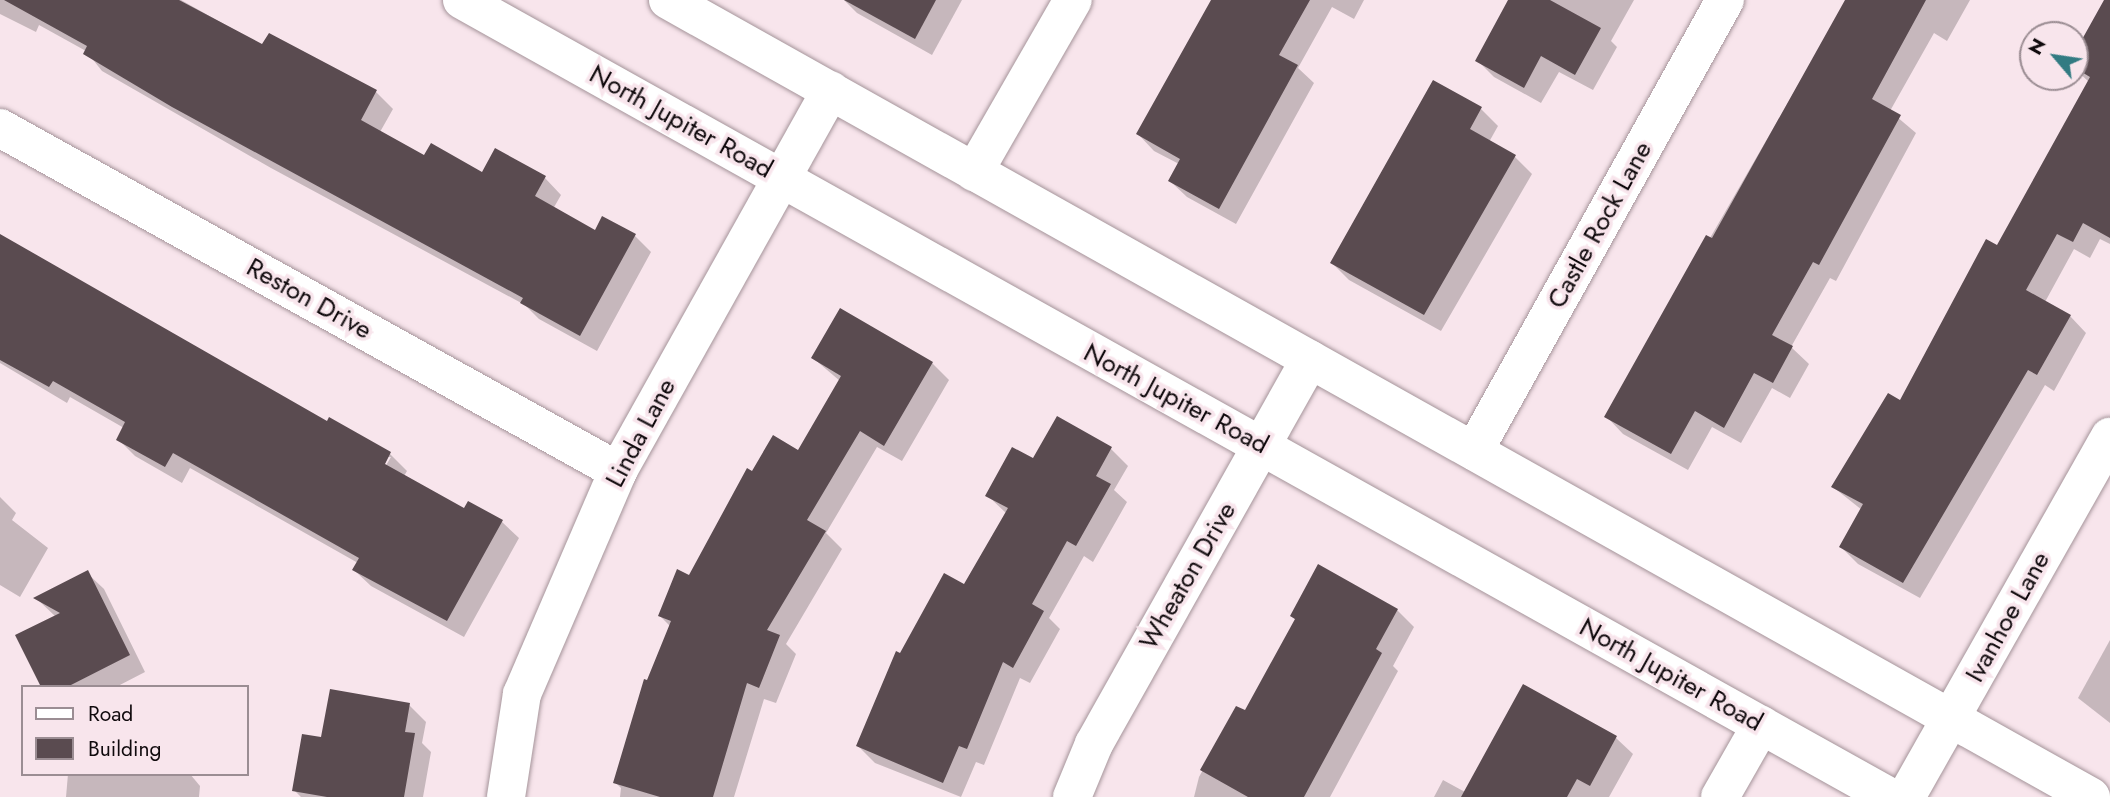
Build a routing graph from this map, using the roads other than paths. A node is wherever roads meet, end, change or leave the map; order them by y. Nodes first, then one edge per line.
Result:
1 (462, 0) edge
2 (668, 0) edge
3 (1073, 0) edge
4 (1725, 0) edge
5 (831, 90) junction
6 (0, 128) edge
7 (974, 172) junction
8 (780, 178) junction
9 (1310, 359) junction
10 (2110, 437) edge
11 (1263, 446) junction
12 (1474, 451) junction
13 (618, 471) junction
14 (1951, 718) junction
15 (1761, 725) junction
16 (506, 797) edge
17 (1072, 797) edge
18 (1720, 797) edge
19 (1890, 797) edge
20 (1906, 797) edge
21 (2091, 797) edge

1 - 8 main road, North Jupiter Road
2 - 5 main road
3 - 7 main road
4 - 12 main road, Castle Rock Lane
5 - 7 main road
5 - 8 main road, Linda Lane
6 - 13 main road, Reston Drive
7 - 9 main road
8 - 11 main road, North Jupiter Road
8 - 13 main road, Linda Lane
9 - 11 main road, Wheaton Drive
9 - 12 main road
10 - 14 main road, Ivanhoe Lane
11 - 15 main road, North Jupiter Road
11 - 17 main road, Wheaton Drive
12 - 14 main road
13 - 16 main road, Linda Lane
14 - 20 main road, Ivanhoe Lane
14 - 21 main road
15 - 18 main road
15 - 19 main road, North Jupiter Road

